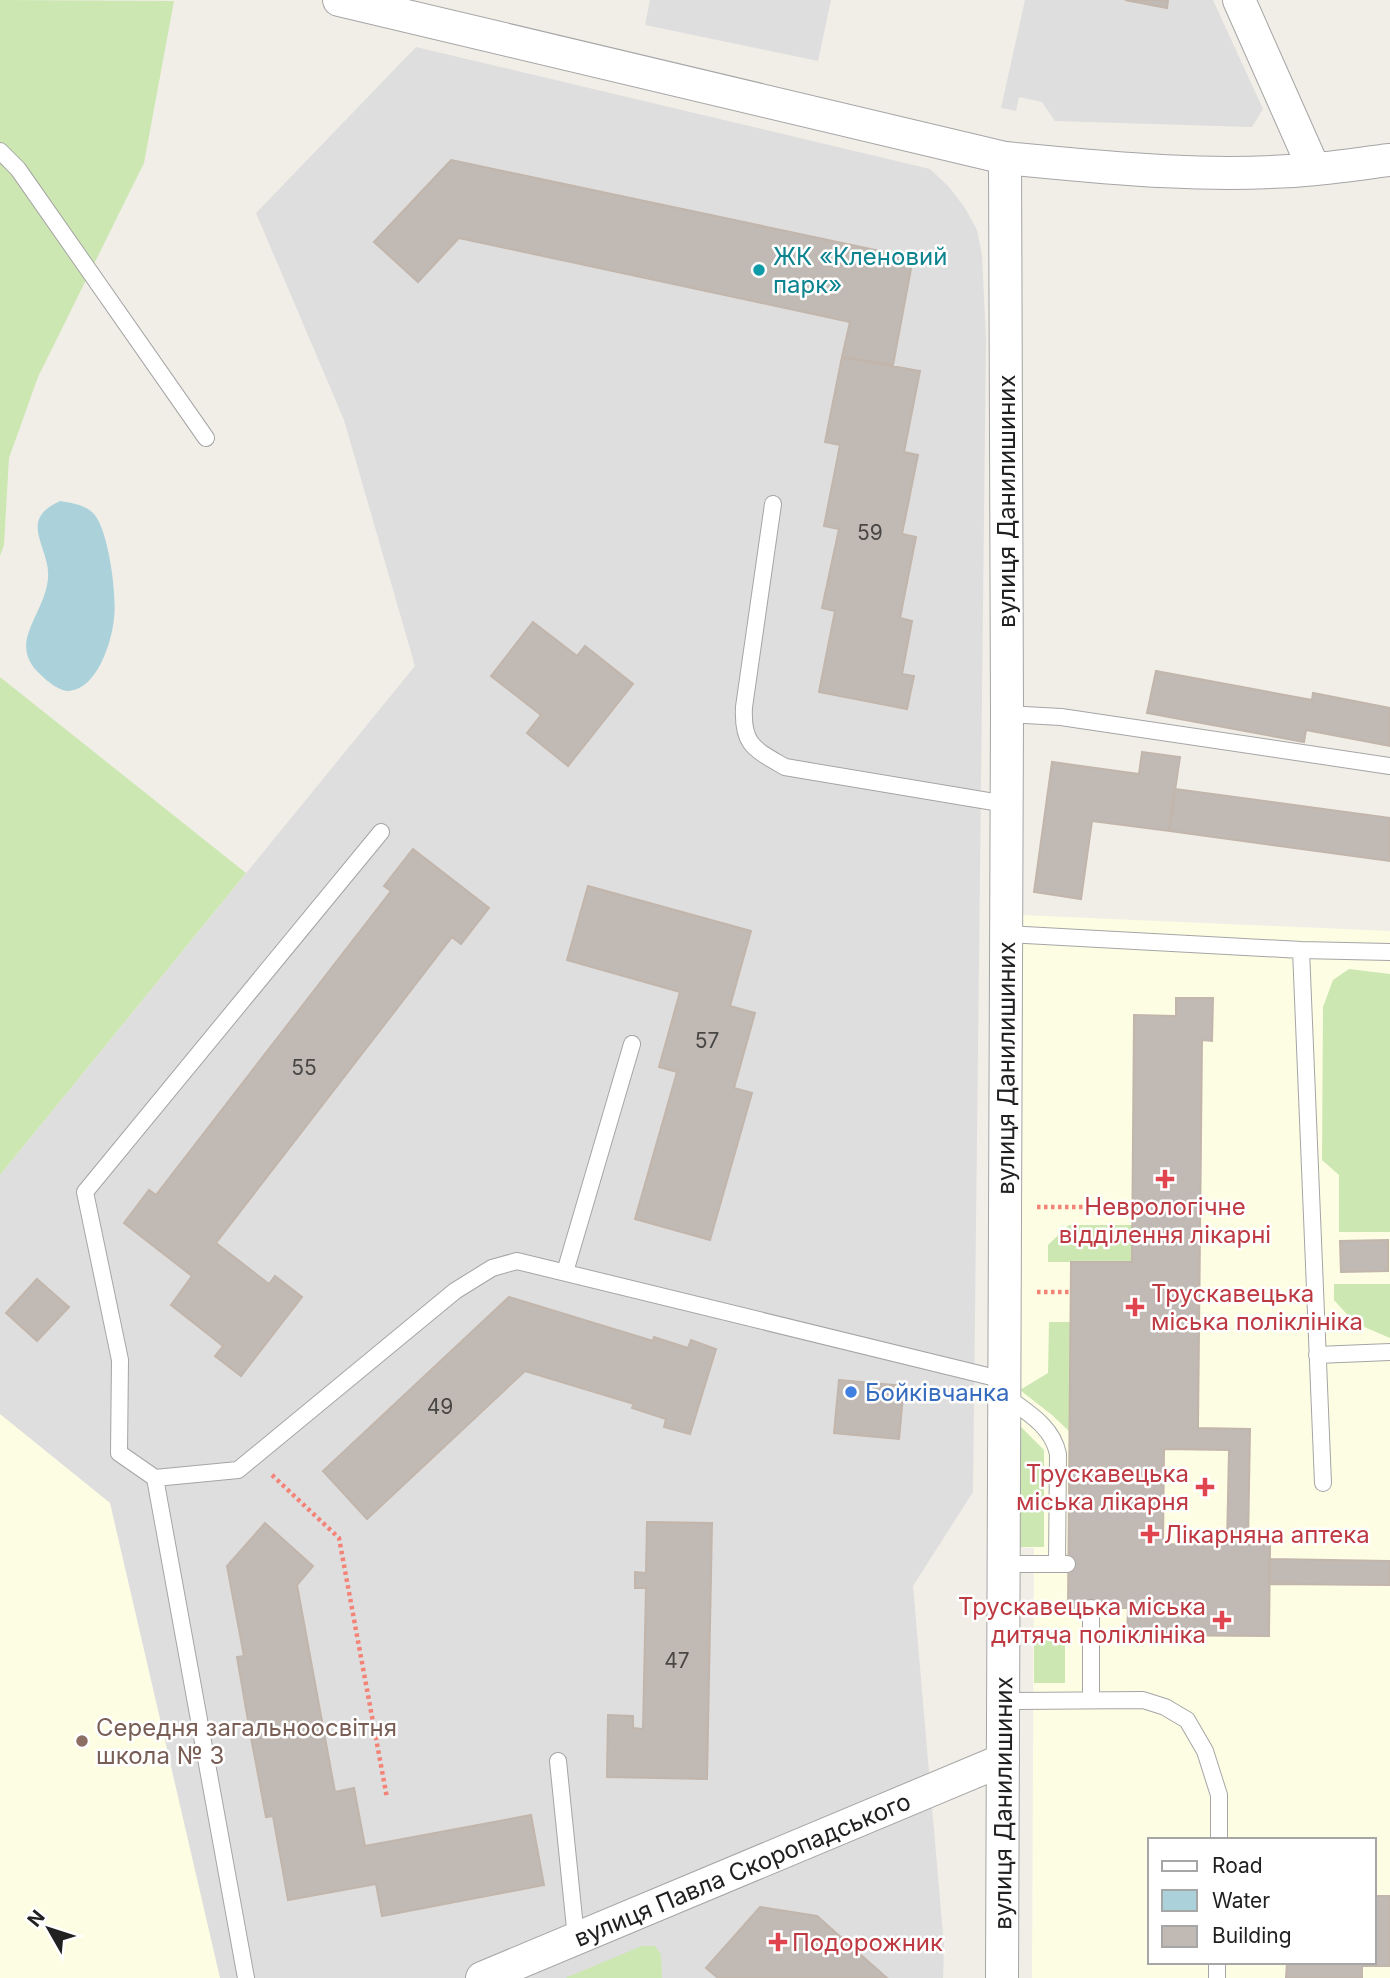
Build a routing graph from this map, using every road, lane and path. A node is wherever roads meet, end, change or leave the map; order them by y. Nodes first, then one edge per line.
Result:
1 (339, 0) edge
2 (1239, 0) edge
3 (0, 151) edge
4 (1005, 158) junction
5 (1390, 160) edge
6 (1314, 170) junction
7 (206, 438) dead end
8 (773, 503) dead end
9 (1007, 714) junction
10 (1390, 766) edge
11 (1006, 804) junction
12 (382, 832) dead end
13 (1006, 934) junction
14 (1301, 950) junction
15 (1390, 952) edge
16 (632, 1044) dead end
17 (1074, 1207) dead end
18 (1132, 1207) dead end
19 (565, 1272) junction
20 (1032, 1292) dead end
21 (1071, 1292) dead end
22 (1390, 1352) edge
23 (1317, 1355) junction
24 (1004, 1388) junction
25 (253, 1458) junction
26 (155, 1478) junction
27 (1323, 1483) dead end
28 (1003, 1564) junction
29 (1091, 1608) dead end
30 (1003, 1700) junction
31 (1091, 1700) junction
32 (1003, 1760) junction
33 (558, 1761) dead end
34 (387, 1798) dead end
35 (1219, 1838) edge
36 (576, 1938) junction
37 (246, 1978) edge
38 (482, 1978) edge
39 (1002, 1978) edge

1 - 4 street
2 - 6 street
3 - 7 lane
4 - 6 street
4 - 9 street, вулиця Данилишиних
5 - 6 street
8 - 11 lane
9 - 10 lane
9 - 11 street, вулиця Данилишиних
11 - 13 street, вулиця Данилишиних
12 - 26 lane
13 - 14 lane
13 - 24 street, вулиця Данилишиних
14 - 15 lane
14 - 23 lane
16 - 19 lane
17 - 18 path
19 - 24 lane
19 - 25 lane
20 - 21 path
22 - 23 lane
23 - 27 lane
24 - 28 street, вулиця Данилишиних
24 - 28 lane
25 - 26 lane
25 - 34 path
26 - 37 lane
28 - 30 street, вулиця Данилишиних
29 - 31 lane
30 - 31 lane
30 - 32 street, вулиця Данилишиних
31 - 35 lane
32 - 36 street, вулиця Павла Скоропадського
32 - 39 street, вулиця Данилишиних
33 - 36 lane
36 - 38 street, вулиця Павла Скоропадського

